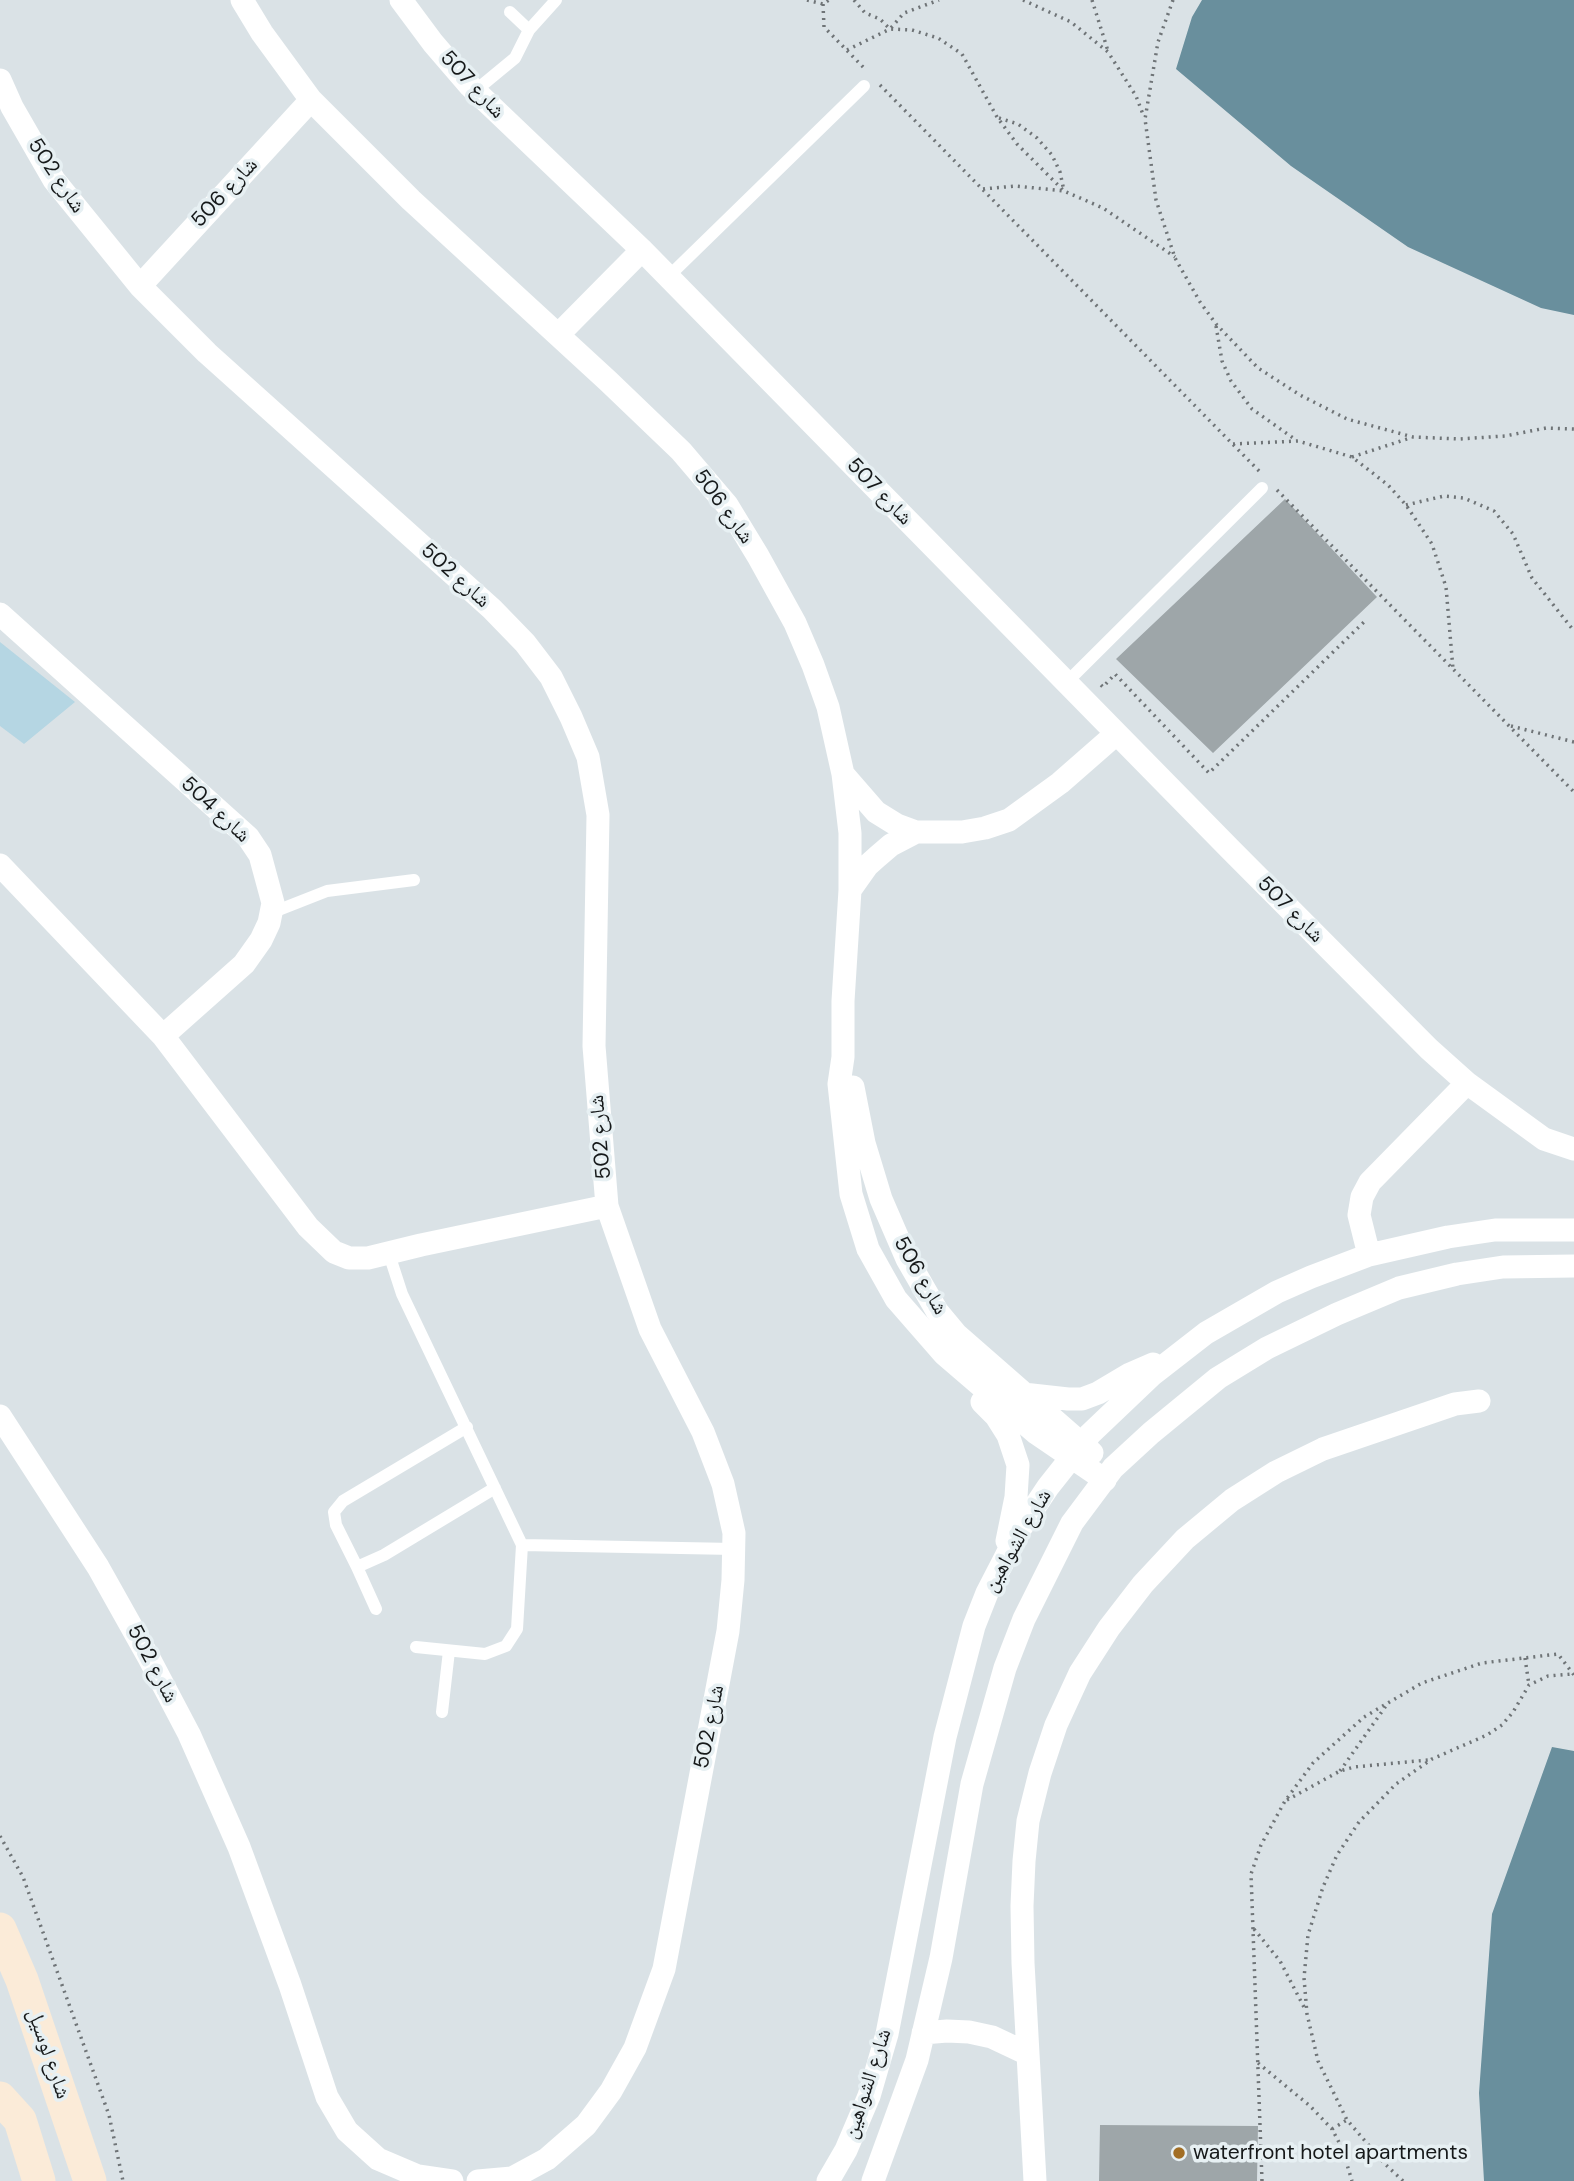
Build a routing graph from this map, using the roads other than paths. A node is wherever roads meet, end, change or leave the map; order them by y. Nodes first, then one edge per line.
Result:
1 (242, 0) edge
2 (401, 0) edge
3 (556, 0) edge
4 (510, 12) dead end
5 (529, 30) junction
6 (0, 80) edge
7 (870, 83) road end
8 (475, 91) junction
9 (312, 100) junction
10 (642, 250) junction
11 (668, 277) junction
12 (140, 286) junction
13 (558, 335) junction
14 (1267, 486) road end
15 (0, 614) edge
16 (1066, 682) junction
17 (1116, 734) junction
18 (843, 774) junction
19 (916, 832) junction
20 (0, 865) edge
21 (414, 880) dead end
22 (850, 890) junction
23 (271, 913) junction
24 (163, 1036) junction
25 (844, 1057) junction
26 (1467, 1083) junction
27 (1574, 1149) edge
28 (607, 1206) junction
29 (1574, 1230) edge
30 (389, 1254) junction
31 (1369, 1255) junction
32 (1574, 1266) edge
33 (1170, 1360) junction
34 (960, 1367) junction
35 (1023, 1394) junction
36 (1479, 1401) dead end
37 (0, 1416) edge
38 (467, 1427) junction
39 (1076, 1452) junction
40 (1109, 1474) junction
41 (495, 1488) junction
42 (522, 1545) junction
43 (734, 1549) junction
44 (1007, 1553) junction
45 (357, 1567) junction
46 (376, 1609) dead end
47 (416, 1647) dead end
48 (449, 1651) junction
49 (442, 1712) dead end
50 (0, 1929) edge
51 (923, 2033) junction
52 (1028, 2054) junction
53 (0, 2098) edge
54 (0, 2134) edge
55 (15, 2181) edge
56 (39, 2181) edge
57 (90, 2181) edge
58 (452, 2181) edge
59 (478, 2181) edge
60 (828, 2181) edge
61 (873, 2181) edge
62 (1035, 2181) edge

1 - 9 street, شارع 506
2 - 8 street, شارع 507
3 - 5 lane
4 - 5 lane
5 - 8 lane
6 - 12 street, شارع 502
7 - 11 lane
8 - 10 street, شارع 507
9 - 12 street, شارع 506
9 - 13 street, شارع 506
10 - 11 street, شارع 507
10 - 13 street
11 - 16 street, شارع 507
12 - 28 street, شارع 502
13 - 18 street, شارع 506
14 - 16 lane
15 - 23 street, شارع 504
16 - 17 street, شارع 507
17 - 19 street
17 - 26 street, شارع 507
18 - 19 street
18 - 22 street, شارع 506
19 - 22 street
20 - 24 street, شارع 502
21 - 23 lane
22 - 25 street, شارع 506
23 - 24 street, شارع 504
24 - 30 street, شارع 502
25 - 34 street, شارع 506
25 - 35 street, شارع 506
26 - 27 street, شارع 507
26 - 31 street
28 - 30 street, شارع 502
28 - 43 street, شارع 502
29 - 31 street, شارع الشواهين
30 - 38 lane
31 - 33 street, شارع الشواهين
32 - 40 street, شارع الشواهين
33 - 35 street
33 - 39 street, شارع الشواهين
34 - 39 street, شارع 506
34 - 44 street, شارع 506
35 - 39 street, شارع 506
36 - 52 street
37 - 58 street, شارع 502
38 - 41 lane
38 - 45 lane
39 - 40 street, شارع 506
39 - 44 street, شارع الشواهين
40 - 51 street, شارع الشواهين
41 - 42 lane
41 - 45 lane
42 - 43 lane
42 - 48 lane
43 - 59 street, شارع 502
44 - 60 street, شارع الشواهين
45 - 46 lane
47 - 48 lane
48 - 49 lane
50 - 57 street, شارع لوسيل
51 - 52 street
51 - 61 street, شارع الشواهين
52 - 62 street
53 - 56 street
54 - 55 street

